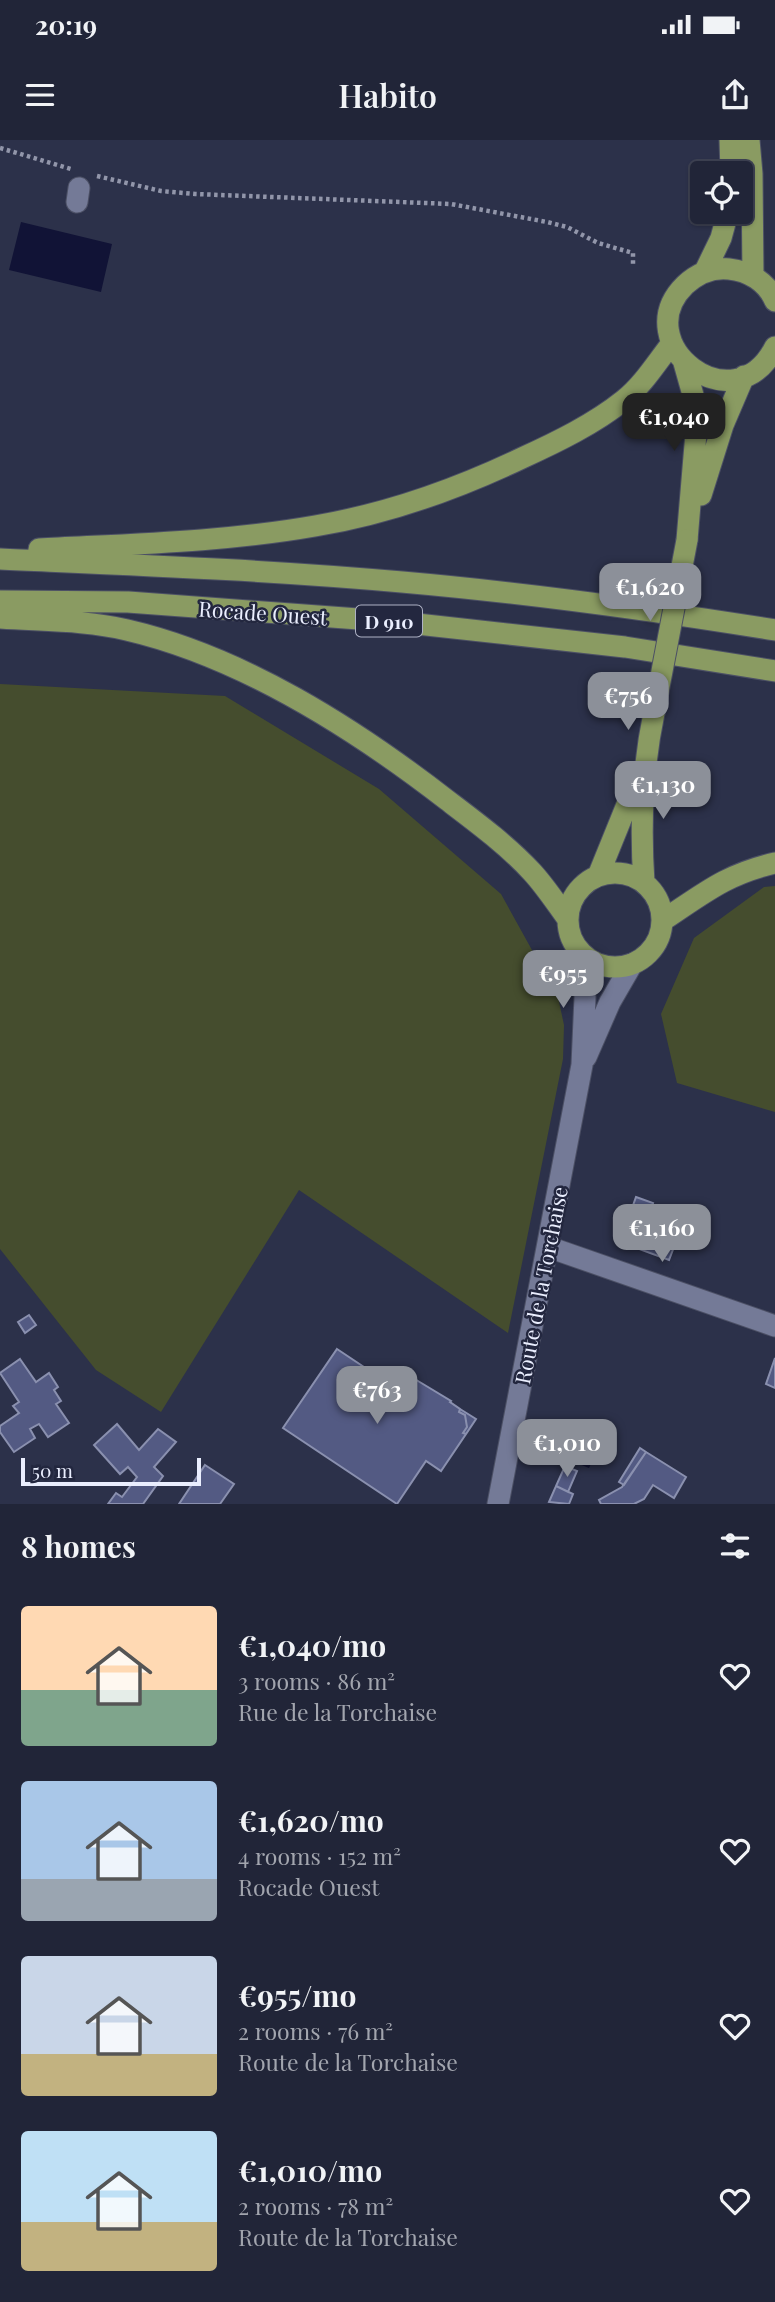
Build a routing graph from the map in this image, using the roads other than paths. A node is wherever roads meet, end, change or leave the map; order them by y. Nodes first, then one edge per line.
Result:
1 (730, 140) edge
2 (749, 140) edge
3 (731, 161) edge
4 (725, 224) edge
5 (705, 271) junction
6 (753, 276) junction
7 (775, 301) edge
8 (672, 343) junction
9 (775, 346) edge
10 (684, 363) junction
11 (744, 376) junction
12 (687, 540) junction
13 (0, 551) edge
14 (0, 559) edge
15 (0, 601) edge
16 (0, 618) edge
17 (775, 630) edge
18 (775, 671) edge
19 (644, 760) junction
20 (775, 863) edge
21 (598, 876) junction
22 (644, 883) junction
23 (567, 918) junction
24 (662, 921) junction
25 (580, 952) junction
26 (632, 964) junction
27 (582, 1065) junction
28 (546, 1253) junction
29 (775, 1326) edge
30 (498, 1504) edge

1 - 3 main road
2 - 6 main road
4 - 5 main road
5 - 6 main road
5 - 8 main road
6 - 7 main road
8 - 10 main road
8 - 13 main road
9 - 11 main road
10 - 11 main road
10 - 12 main road
11 - 12 main road
12 - 19 main road, bridge
14 - 17 main road, Rocade Ouest / D 910
15 - 18 main road, Rocade Ouest / D 910
16 - 23 main road
19 - 21 main road
19 - 22 main road
20 - 24 main road
21 - 22 main road
21 - 23 main road
22 - 24 main road
23 - 25 main road
24 - 26 main road
25 - 26 main road
25 - 27 street, Route de la Torchaise
26 - 27 street, Route de la Torchaise
27 - 28 street, Route de la Torchaise
28 - 29 street
28 - 30 street, Route de la Torchaise

